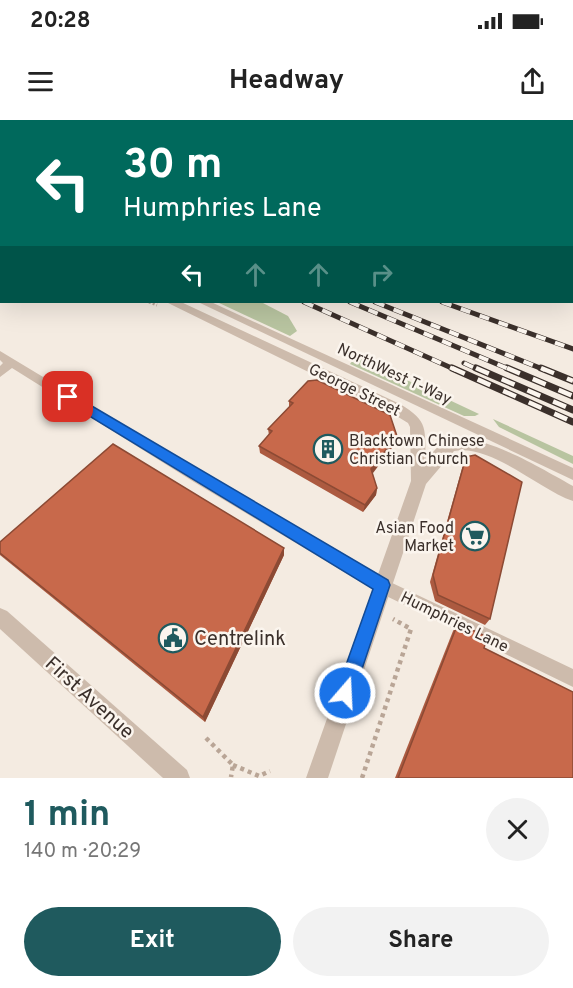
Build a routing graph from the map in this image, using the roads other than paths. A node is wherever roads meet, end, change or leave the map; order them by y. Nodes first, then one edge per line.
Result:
1 (174, 303) edge
2 (205, 303) edge
3 (6, 358) edge
4 (0, 373) edge
5 (573, 474) edge
6 (419, 481) junction
7 (573, 494) edge
8 (382, 585) junction
9 (0, 617) edge
10 (573, 678) edge
11 (179, 778) edge
12 (316, 778) edge

1 - 6 street, George Street
2 - 5 lane, NorthWest T-Way
3 - 4 lane
3 - 8 lane, Humphries Lane
6 - 7 street
6 - 8 street
8 - 10 lane, Humphries Lane
8 - 12 street
9 - 11 street, First Avenue

